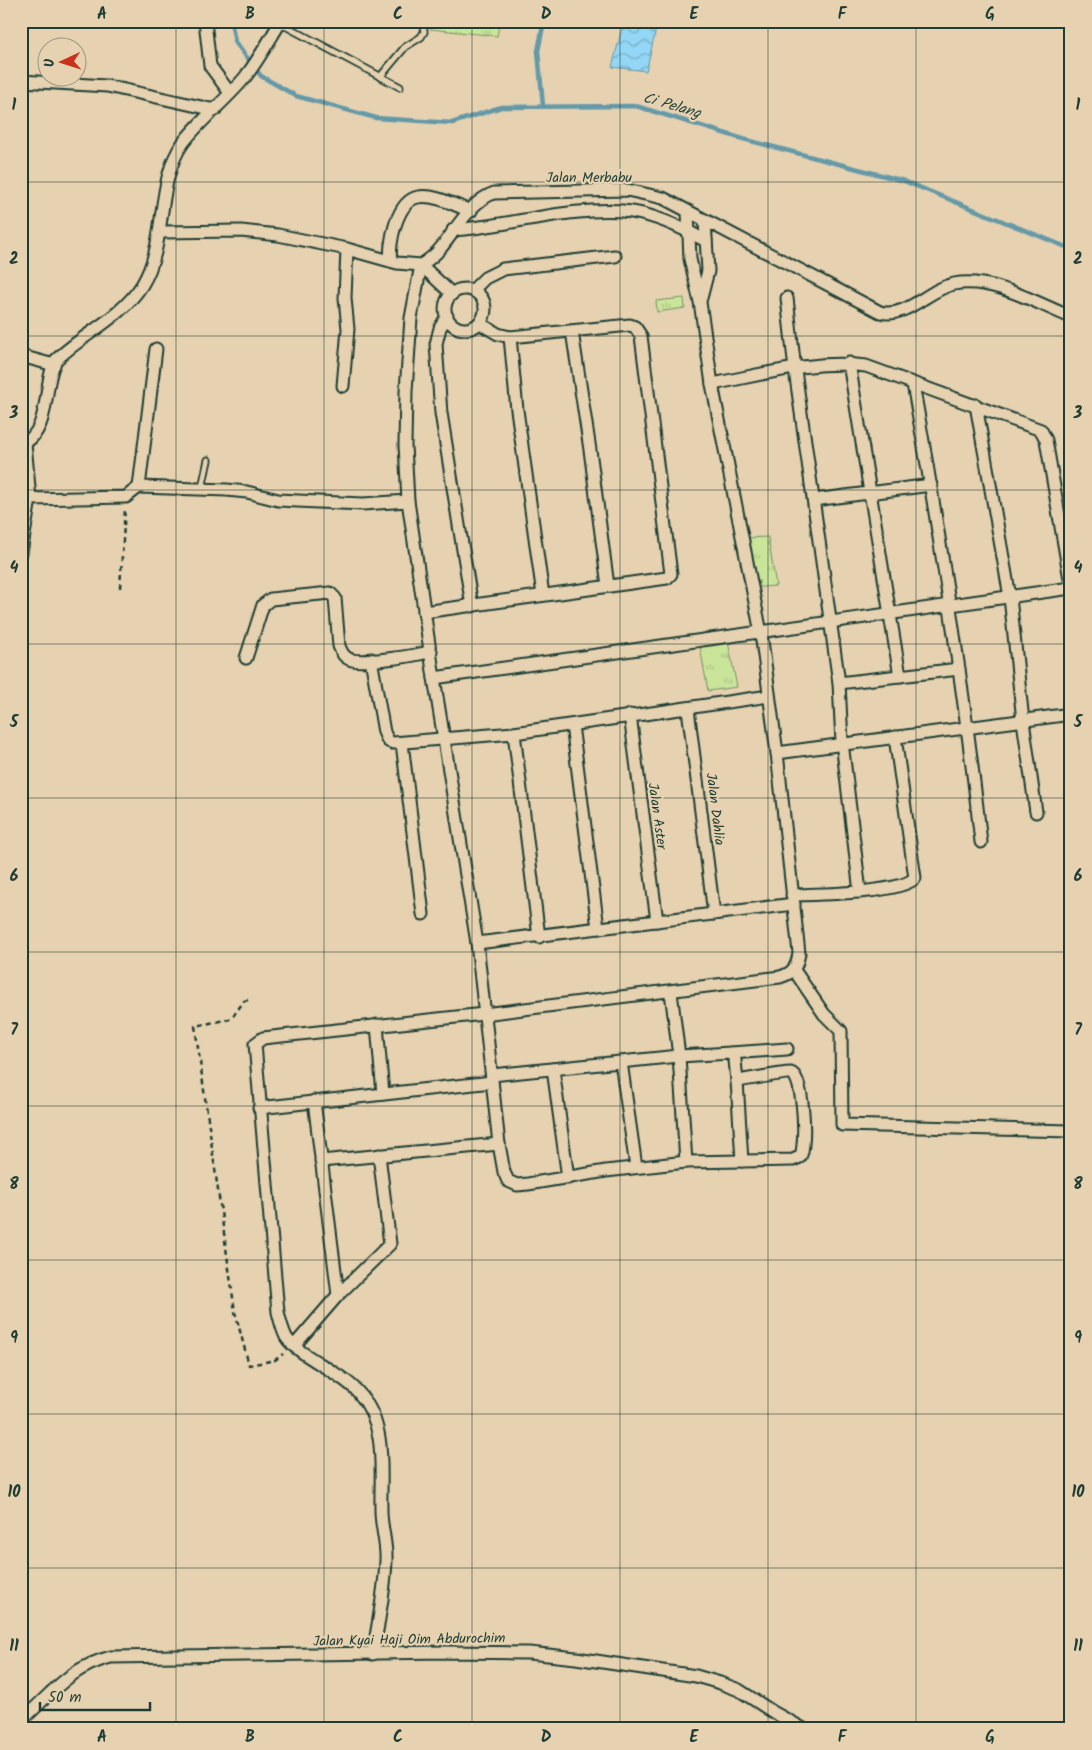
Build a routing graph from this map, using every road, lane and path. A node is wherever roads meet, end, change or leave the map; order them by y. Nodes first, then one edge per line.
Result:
1 (205, 21) edge
2 (424, 21) edge
3 (278, 25) edge
4 (380, 77) junction
5 (21, 81) edge
6 (400, 88) dead end
7 (230, 93) junction
8 (215, 110) junction
9 (471, 211) junction
10 (688, 212) junction
11 (705, 221) junction
12 (453, 230) junction
13 (689, 231) junction
14 (160, 232) junction
15 (706, 241) junction
16 (347, 249) junction
17 (615, 256) dead end
18 (391, 261) junction
19 (421, 266) junction
20 (473, 290) junction
21 (452, 294) junction
22 (787, 298) dead end
23 (700, 302) junction
24 (447, 316) junction
25 (1071, 317) edge
26 (479, 323) junction
27 (572, 331) junction
28 (510, 337) junction
29 (156, 349) dead end
30 (21, 356) edge
31 (849, 363) junction
32 (54, 365) junction
33 (795, 370) junction
34 (712, 384) junction
35 (912, 384) junction
36 (343, 386) dead end
37 (976, 405) junction
38 (23, 444) edge
39 (208, 460) dead end
40 (931, 485) junction
41 (139, 487) junction
42 (202, 488) junction
43 (871, 493) junction
44 (126, 497) junction
45 (30, 499) junction
46 (814, 500) junction
47 (408, 502) junction
48 (21, 553) edge
49 (608, 586) junction
50 (1071, 587) edge
51 (120, 588) dead end
52 (543, 595) junction
53 (1010, 597) junction
54 (472, 606) junction
55 (948, 606) junction
56 (424, 612) junction
57 (891, 614) junction
58 (831, 623) junction
59 (761, 634) junction
60 (431, 652) junction
61 (246, 658) dead end
62 (371, 659) junction
63 (959, 669) junction
64 (900, 676) junction
65 (434, 678) junction
66 (839, 683) junction
67 (769, 696) junction
68 (688, 709) junction
69 (1071, 714) edge
70 (630, 716) junction
71 (1023, 720) junction
72 (572, 725) junction
73 (968, 727) junction
74 (514, 733) junction
75 (895, 736) junction
76 (446, 740) junction
77 (842, 742) junction
78 (402, 743) junction
79 (777, 752) junction
80 (1036, 812) dead end
81 (981, 842) dead end
82 (860, 892) junction
83 (793, 899) junction
84 (423, 914) dead end
85 (714, 914) junction
86 (658, 921) junction
87 (598, 928) junction
88 (539, 936) junction
89 (477, 943) junction
90 (794, 970) junction
91 (671, 992) junction
92 (248, 1000) dead end
93 (484, 1014) junction
94 (377, 1025) junction
95 (787, 1049) dead end
96 (731, 1053) junction
97 (678, 1056) junction
98 (621, 1062) junction
99 (553, 1069) junction
100 (492, 1079) junction
101 (737, 1081) junction
102 (383, 1094) junction
103 (314, 1101) junction
104 (259, 1108) junction
105 (1071, 1131) edge
106 (498, 1144) junction
107 (379, 1155) junction
108 (321, 1161) junction
109 (742, 1161) junction
110 (686, 1162) junction
111 (636, 1167) junction
112 (568, 1178) junction
113 (338, 1295) junction
114 (294, 1346) junction
115 (373, 1654) junction
116 (21, 1721) edge
117 (804, 1729) edge

1 - 7 street
2 - 4 lane
3 - 4 lane
3 - 7 street
4 - 6 lane
5 - 8 street
7 - 8 street
8 - 14 street
9 - 10 street, Jalan Merbabu
9 - 12 street, Jalan Merbabu
9 - 18 street
10 - 11 street, Jalan Merbabu
10 - 13 street
11 - 15 street
11 - 25 street, Jalan Merbabu
12 - 13 street
12 - 19 street, Jalan Merbabu
13 - 15 street
13 - 23 street
14 - 16 street
14 - 32 street
15 - 23 street
16 - 18 street
16 - 36 street
17 - 20 street
18 - 19 street
19 - 21 street
19 - 47 street
20 - 21 street
20 - 26 street
21 - 24 street
22 - 33 street
23 - 34 street
24 - 26 street
24 - 54 street
26 - 28 street
27 - 28 street
27 - 49 street
27 - 49 street
28 - 52 street
29 - 41 street
30 - 32 street
31 - 33 street
31 - 35 street
31 - 43 street
32 - 38 street
33 - 34 street
33 - 46 street
34 - 59 street
35 - 37 street
35 - 40 street
37 - 50 street
37 - 53 street
38 - 45 street
39 - 42 lane
40 - 43 street
40 - 55 street
41 - 42 street
41 - 44 street
42 - 47 street
43 - 46 street
43 - 57 street
44 - 45 street
44 - 51 path
45 - 48 street
46 - 58 street
47 - 56 street
49 - 52 street
50 - 53 street
52 - 54 street
53 - 55 street
53 - 71 street
54 - 56 street
55 - 57 street
55 - 63 street
56 - 60 street
57 - 58 street
57 - 64 street
58 - 59 street
58 - 66 street
59 - 65 street
59 - 67 street
60 - 62 street
60 - 65 street
61 - 62 street
62 - 78 street
63 - 64 street
63 - 73 street
64 - 66 street
65 - 76 street
66 - 77 street
67 - 68 street
67 - 79 street
68 - 70 street
68 - 85 street, Jalan Dahlia
69 - 71 street
70 - 72 street
70 - 86 street, Jalan Aster
71 - 73 street
71 - 80 street
72 - 74 street
72 - 87 street
73 - 75 street
73 - 81 street
74 - 76 street
74 - 88 street
75 - 77 street
75 - 82 street
76 - 78 street
76 - 89 street
77 - 79 street
77 - 82 street
78 - 84 street
79 - 83 street
82 - 83 street
83 - 85 street
83 - 90 street
85 - 86 street
86 - 87 street
87 - 88 street
88 - 89 street
89 - 93 street
90 - 91 street
90 - 105 street
91 - 93 street
91 - 97 street
92 - 114 path
93 - 94 street
93 - 100 street
94 - 102 street
94 - 104 street
95 - 96 street
96 - 97 street
96 - 101 street
97 - 98 street
97 - 110 street
98 - 99 street
98 - 111 street
99 - 100 street
99 - 112 street
100 - 102 street
100 - 106 street
101 - 109 street
101 - 109 street
102 - 103 street
103 - 104 street
103 - 108 street
104 - 114 street
106 - 107 street
106 - 112 street
107 - 108 street
107 - 113 street
108 - 113 street
109 - 110 street
110 - 111 street
111 - 112 street
113 - 114 street
114 - 115 street
115 - 116 street, Jalan Kyai Haji Oim Abdurochim
115 - 117 street, Jalan Kyai Haji Oim Abdurochim

